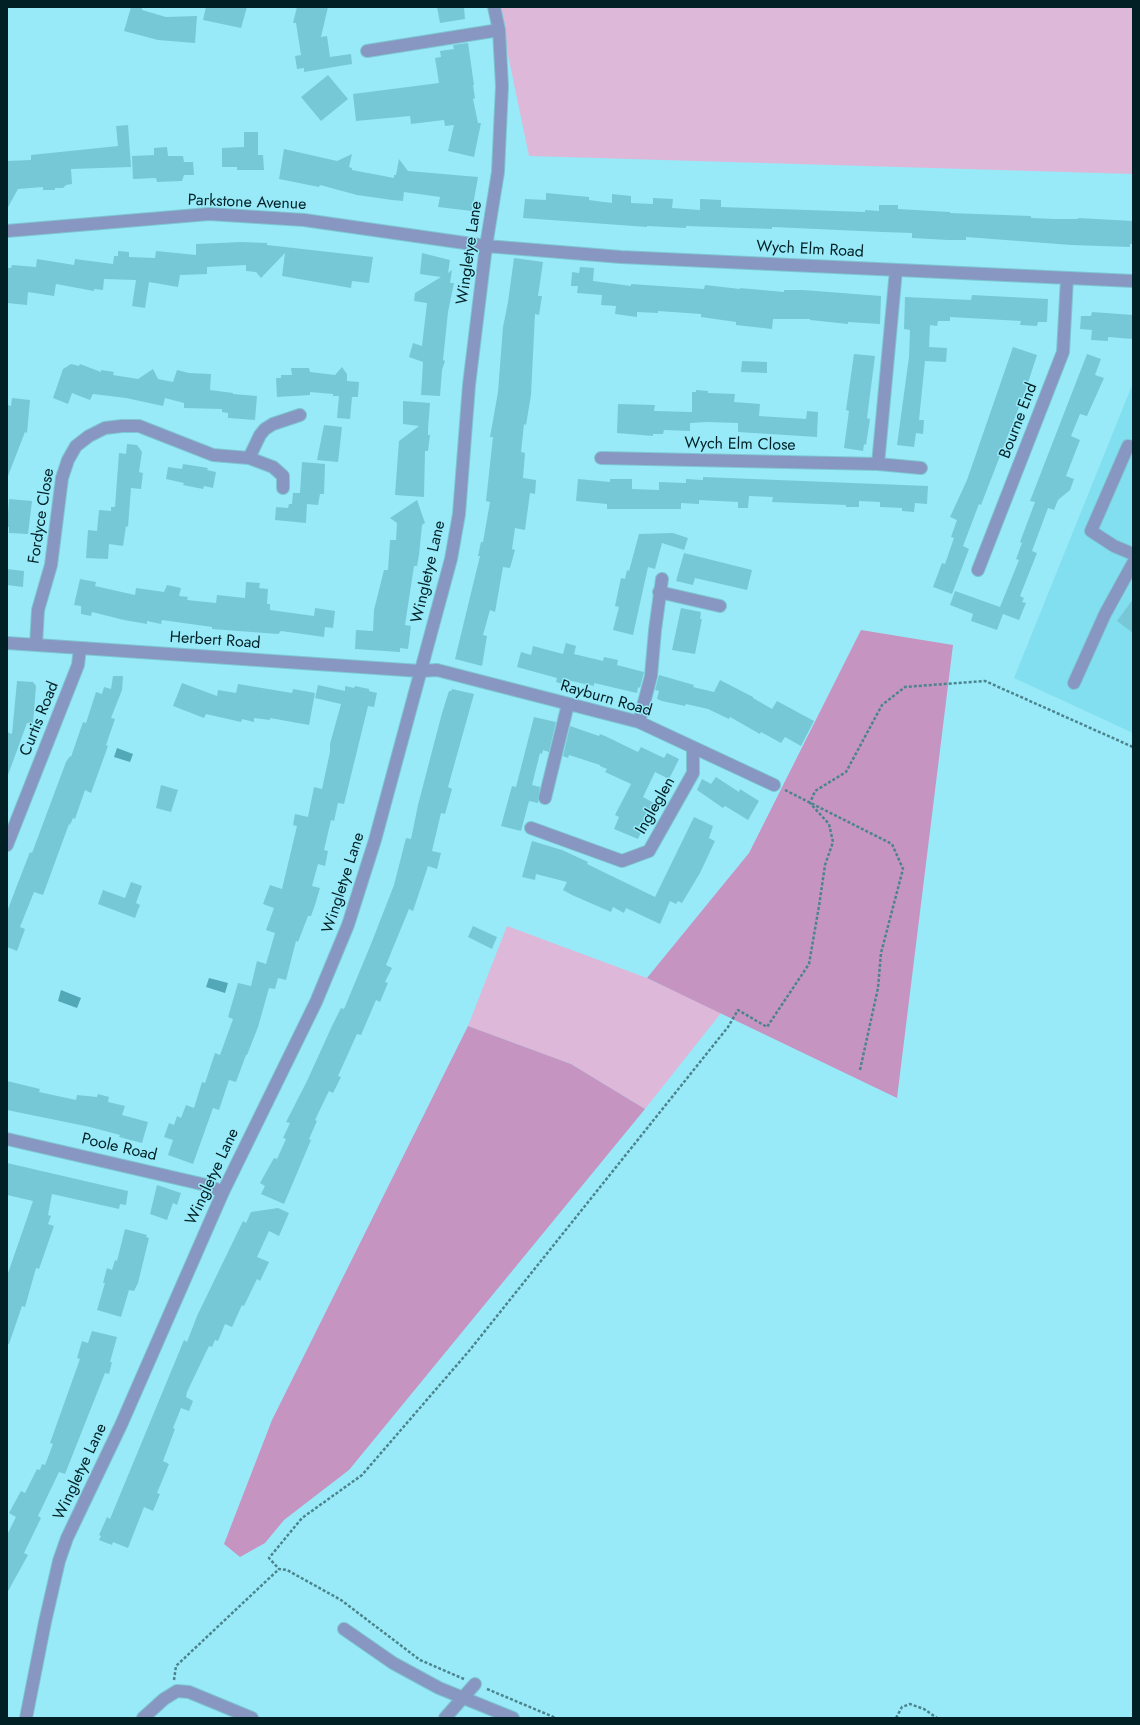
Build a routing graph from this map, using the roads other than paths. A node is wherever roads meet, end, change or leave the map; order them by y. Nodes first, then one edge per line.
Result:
1 (494, 7) edge
2 (499, 30) junction
3 (367, 51) dead end
4 (7, 231) edge
5 (486, 246) junction
6 (896, 270) junction
7 (1066, 278) junction
8 (1133, 281) edge
9 (300, 415) dead end
10 (1133, 447) edge
11 (601, 458) dead end
12 (254, 461) junction
13 (878, 464) junction
14 (921, 468) dead end
15 (282, 488) dead end
16 (1133, 554) edge
17 (1133, 563) edge
18 (978, 570) dead end
19 (662, 579) dead end
20 (659, 592) junction
21 (720, 606) dead end
22 (7, 643) edge
23 (36, 645) junction
24 (80, 648) junction
25 (420, 671) junction
26 (1074, 683) dead end
27 (568, 704) junction
28 (639, 722) junction
29 (693, 749) junction
30 (774, 785) road end
31 (545, 798) dead end
32 (531, 828) dead end
33 (7, 845) edge
34 (7, 1139) edge
35 (223, 1192) junction
36 (344, 1629) dead end
37 (475, 1684) road end
38 (463, 1698) junction
39 (26, 1718) edge
40 (144, 1718) edge
41 (252, 1718) edge
42 (445, 1718) edge
43 (513, 1718) edge

1 - 2 street, Wingletye Lane
2 - 3 street
2 - 5 street, Wingletye Lane
4 - 5 street, Parkstone Avenue
5 - 6 street, Wych Elm Road
5 - 25 street, Wingletye Lane
6 - 7 street, Wych Elm Road
6 - 13 street
7 - 8 street, Wych Elm Road
7 - 18 street, Bourne End
9 - 12 street
10 - 16 street
11 - 13 street, Wych Elm Close
12 - 15 street, Fordyce Close
12 - 23 street, Fordyce Close
13 - 14 street, Wych Elm Close
17 - 26 street
19 - 20 street
20 - 21 street
20 - 28 street
22 - 23 street, Herbert Road
23 - 24 street, Herbert Road
24 - 25 street, Herbert Road
24 - 33 street, Curtis Road
25 - 27 street, Rayburn Road
25 - 35 street, Wingletye Lane
27 - 28 street, Rayburn Road
27 - 31 street
28 - 29 street, Rayburn Road
29 - 30 street, Rayburn Road
29 - 32 street, Ingleglen
34 - 35 street, Poole Road
35 - 39 street, Wingletye Lane
36 - 38 street
37 - 38 street
38 - 42 street
38 - 43 street
40 - 41 street

